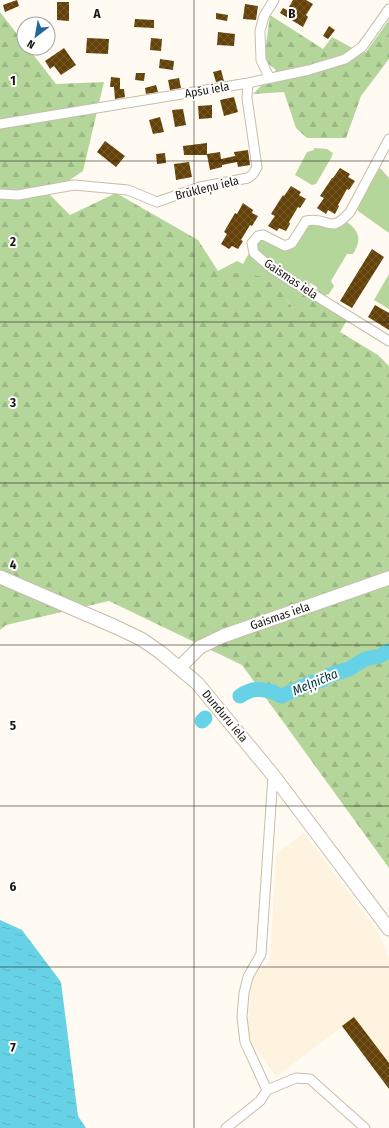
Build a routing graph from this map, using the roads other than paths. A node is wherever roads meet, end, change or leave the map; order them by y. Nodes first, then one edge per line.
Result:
1 (274, 0) edge
2 (389, 9) edge
3 (270, 77) junction
4 (248, 83) junction
5 (0, 124) edge
6 (389, 139) edge
7 (0, 194) edge
8 (389, 341) edge
9 (0, 577) edge
10 (389, 578) edge
11 (180, 668) junction
12 (273, 775) junction
13 (389, 929) edge
14 (267, 1090) junction
15 (226, 1128) edge
16 (365, 1128) edge

1 - 3 street
2 - 3 street, Apšu iela
3 - 4 street, Apšu iela
4 - 5 street, Apšu iela
4 - 7 street, Brūkleņu iela
6 - 8 street, Gaismas iela
9 - 11 street, Dunduru iela
10 - 11 street, Gaismas iela
11 - 12 street, Dunduru iela
12 - 13 street, Dunduru iela
12 - 14 street
14 - 15 street
14 - 16 street

